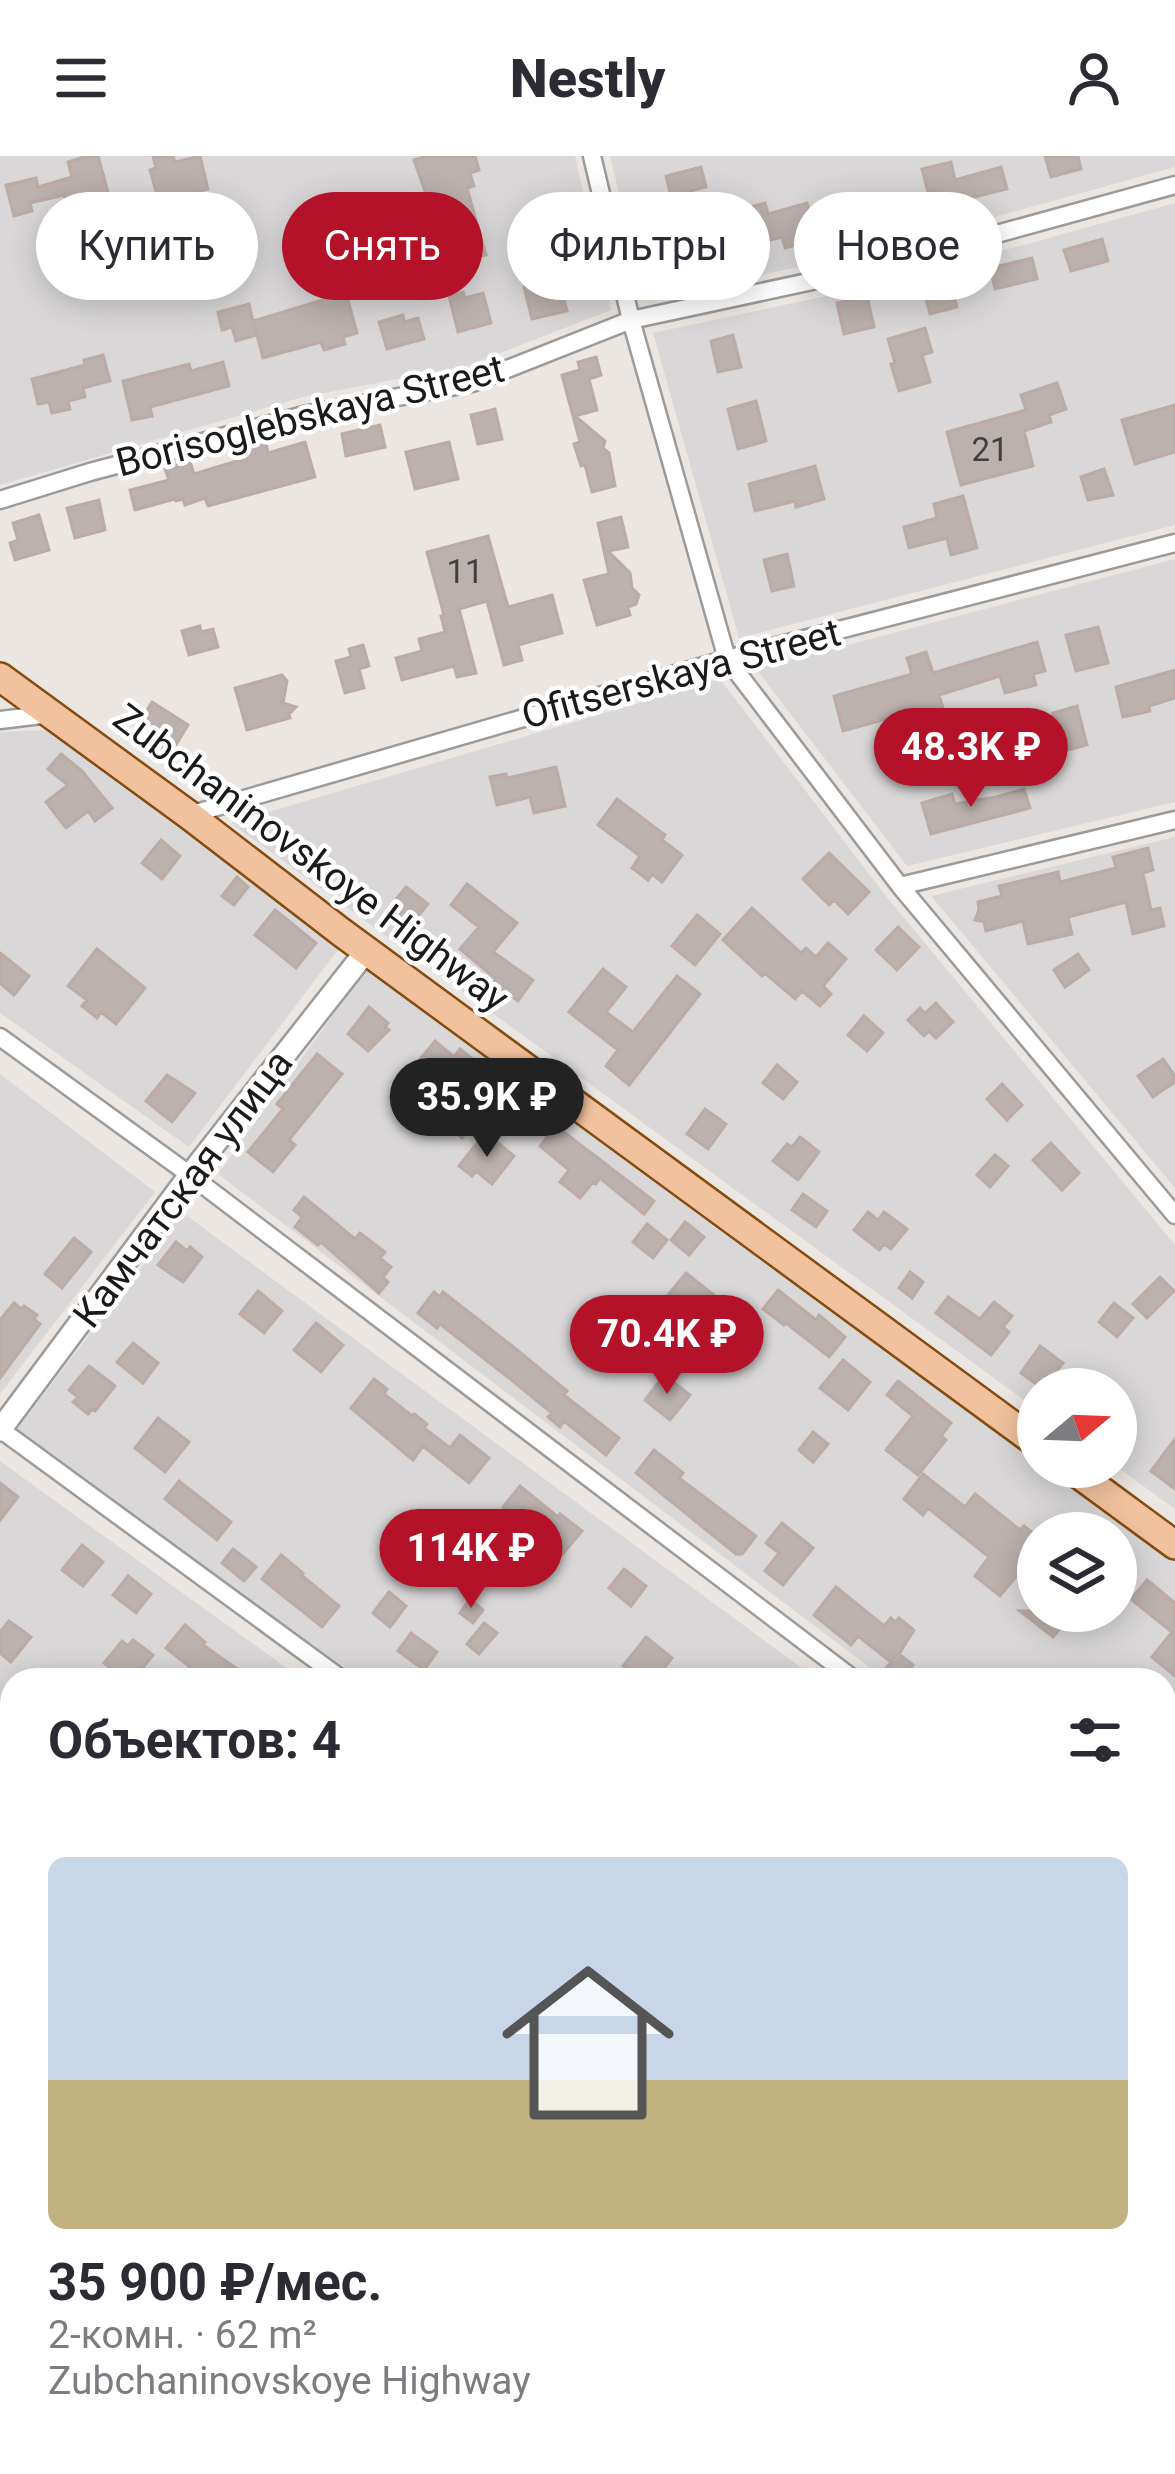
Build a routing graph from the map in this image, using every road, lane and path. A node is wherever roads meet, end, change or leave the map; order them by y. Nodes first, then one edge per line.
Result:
1 (592, 156) edge
2 (1175, 185) edge
3 (631, 320) junction
4 (0, 500) edge
5 (1175, 542) edge
6 (727, 659) junction
7 (0, 677) edge
8 (50, 714) junction
9 (0, 720) edge
10 (188, 814) junction
11 (1175, 820) edge
12 (900, 886) junction
13 (368, 950) junction
14 (0, 1037) edge
15 (190, 1175) junction
16 (1175, 1215) edge
17 (0, 1429) edge
18 (1017, 1429) edge
19 (1098, 1488) edge
20 (1175, 1545) edge
21 (327, 1668) edge
22 (839, 1668) edge

1 - 3 street
2 - 3 street, Borisoglebskaya Street
3 - 4 street, Borisoglebskaya Street
3 - 6 street
5 - 6 street, Ofitserskaya Street
6 - 10 street, Ofitserskaya Street
6 - 12 street
7 - 8 main road, Zubchaninovskoye Highway
8 - 9 street
8 - 10 main road, Zubchaninovskoye Highway
10 - 13 main road, Zubchaninovskoye Highway
11 - 12 street
12 - 16 street
13 - 15 street, Камчатская улица
13 - 18 main road, Zubchaninovskoye Highway
14 - 15 street
15 - 17 street, Камчатская улица
15 - 22 street
17 - 21 street
19 - 20 main road

